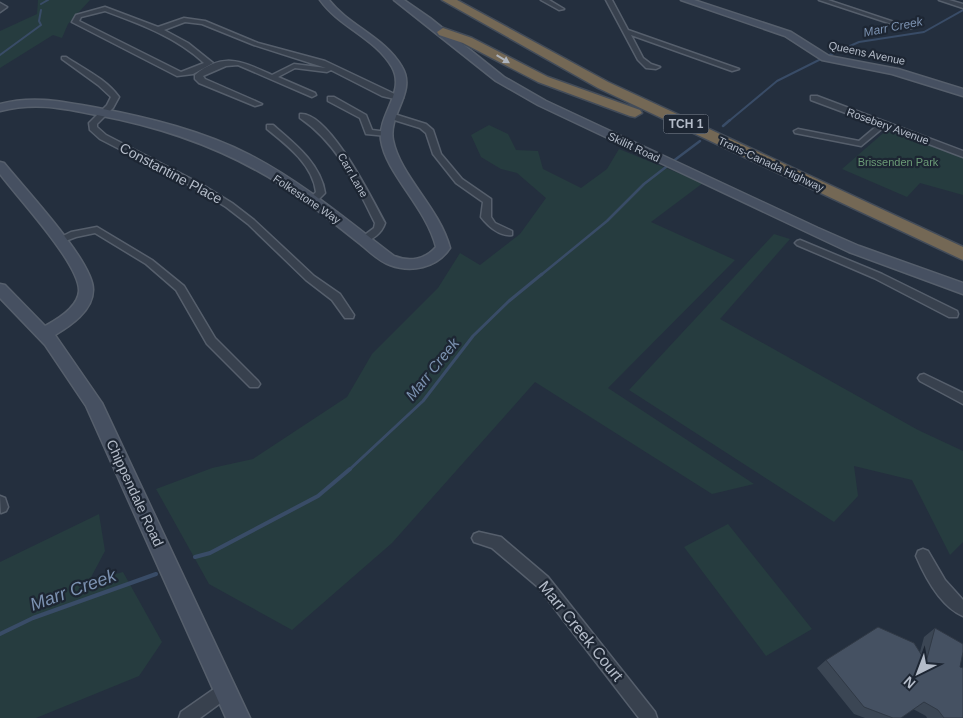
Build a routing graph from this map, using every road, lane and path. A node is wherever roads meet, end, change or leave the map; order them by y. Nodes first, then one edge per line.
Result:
1 (324, 0) edge
2 (398, 0) edge
3 (448, 0) edge
4 (465, 0) edge
5 (544, 0) edge
6 (609, 0) edge
7 (685, 0) edge
8 (822, 0) edge
9 (942, 0) edge
10 (0, 5) edge
11 (963, 6) edge
12 (561, 9) dead end
13 (0, 10) edge
14 (494, 11) dead end
15 (909, 28) dead end
16 (159, 29) junction
17 (625, 31) junction
18 (443, 32) joint
19 (468, 45) junction
20 (559, 55) junction
21 (64, 58) dead end
22 (656, 68) dead end
23 (735, 69) dead end
24 (341, 71) junction
25 (273, 77) junction
26 (963, 93) edge
27 (312, 95) dead end
28 (400, 98) junction
29 (814, 98) dead end
30 (331, 100) dead end
31 (258, 104) dead end
32 (0, 108) edge
33 (104, 112) junction
34 (303, 116) dead end
35 (391, 116) junction
36 (883, 124) junction
37 (270, 127) dead end
38 (798, 131) dead end
39 (387, 134) junction
40 (963, 154) edge
41 (0, 166) edge
42 (313, 200) junction
43 (509, 233) dead end
44 (929, 238) junction
45 (60, 240) junction
46 (363, 240) junction
47 (800, 244) dead end
48 (963, 246) edge
49 (963, 254) edge
50 (889, 262) junction
51 (878, 276) junction
52 (0, 289) edge
53 (962, 295) edge
54 (952, 314) dead end
55 (349, 315) dead end
56 (45, 333) junction
57 (924, 378) dead end
58 (254, 384) dead end
59 (963, 399) edge
60 (478, 538) dead end
61 (923, 556) dead end
62 (963, 609) edge
63 (224, 690) junction
64 (187, 718) edge
65 (238, 718) edge
66 (649, 718) edge

1 - 28 street
2 - 18 street
3 - 44 highway, Trans-Canada Highway / TCH 1
4 - 20 highway, Trans-Canada Highway / TCH 1
5 - 12 street
6 - 17 street
7 - 26 street, Queens Avenue
8 - 15 street
9 - 11 street
10 - 13 street
14 - 20 highway
16 - 16 street
16 - 24 street
17 - 22 street
17 - 23 street
18 - 19 highway
19 -> 44 highway
19 - 50 street, Skilift Road
20 - 48 highway, Trans-Canada Highway / TCH 1
21 - 33 street
24 - 25 street
24 - 28 street
25 - 27 street
25 - 31 street
28 - 35 street
29 - 36 street, Rosebery Avenue
30 - 39 street
32 - 33 street, Folkestone Way
33 - 42 street, Folkestone Way
33 - 55 street, Constantine Place
34 - 46 street, Carr Lane
35 - 39 street
35 - 43 street
36 - 38 street
36 - 40 street, Rosebery Avenue
37 - 42 street
39 - 46 street, Folkestone Way
41 - 45 street
42 - 46 street, Folkestone Way
44 - 49 highway, Trans-Canada Highway / TCH 1
45 - 56 street
45 - 58 street
47 - 51 street
50 - 51 street
50 - 53 street, Skilift Road
51 - 54 street
52 - 56 street, Chippendale Road
56 - 63 street, Chippendale Road
57 - 59 street
60 - 66 street, Marr Creek Court
61 - 62 street
63 - 64 street
63 - 65 street, Chippendale Road

